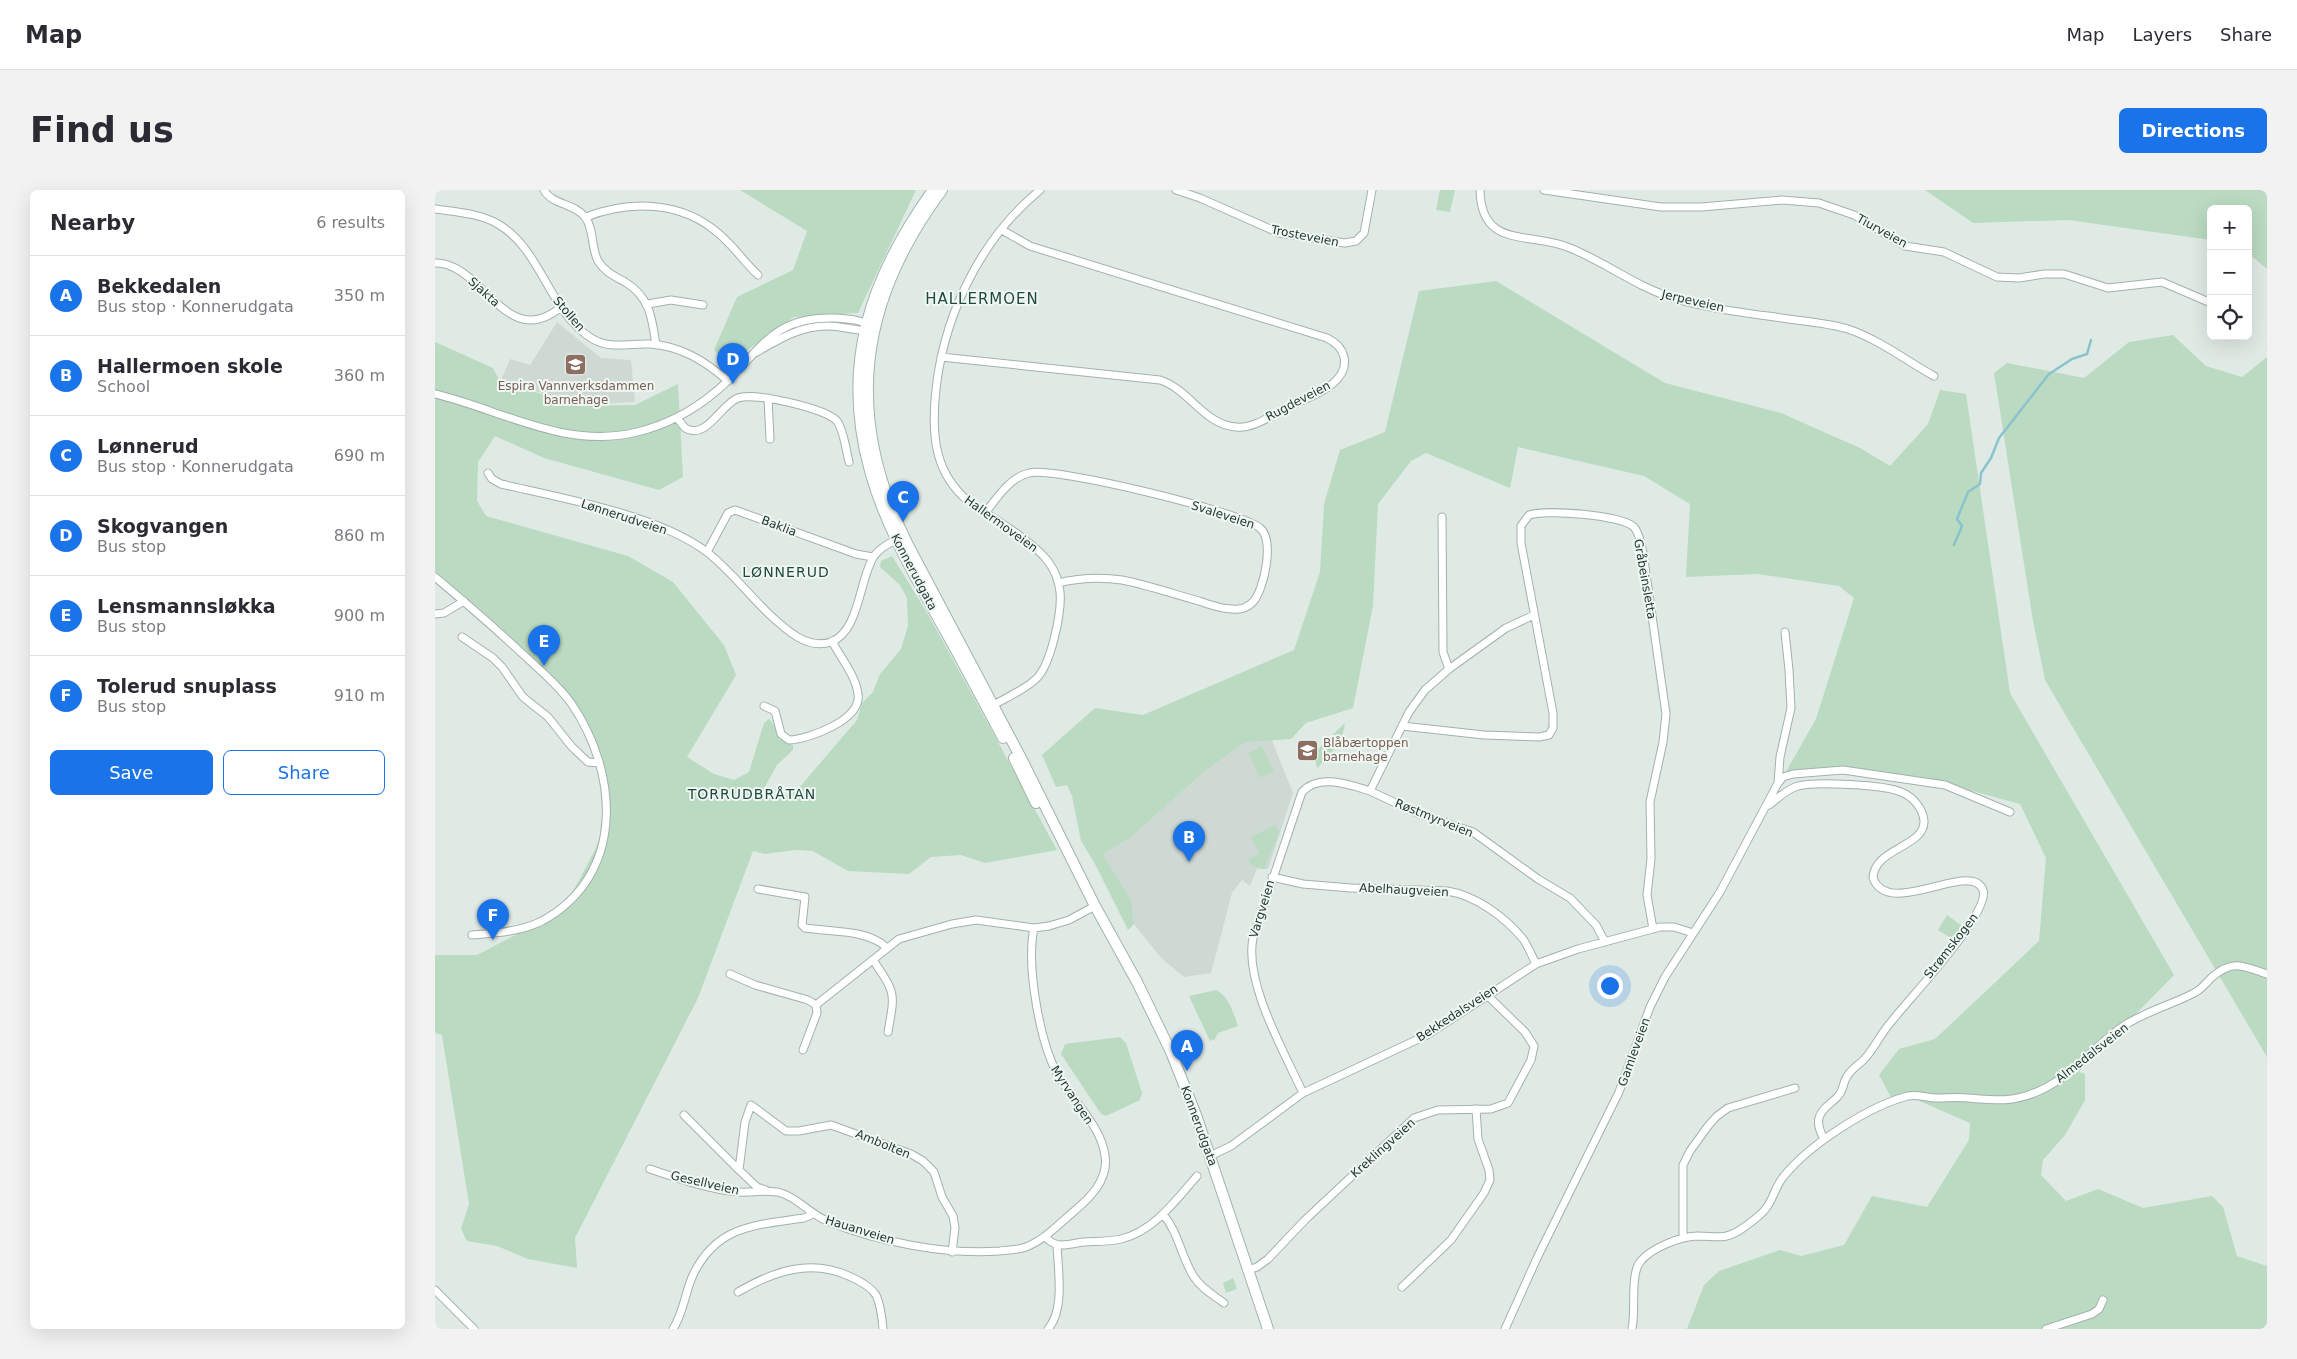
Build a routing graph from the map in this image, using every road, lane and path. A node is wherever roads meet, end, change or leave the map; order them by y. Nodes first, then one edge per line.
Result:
1 (544, 190) edge
2 (933, 190) edge
3 (942, 190) edge
4 (1040, 190) edge
5 (1176, 190) edge
6 (1372, 190) edge
7 (1480, 190) edge
8 (1544, 190) edge
9 (435, 208) edge
10 (585, 217) junction
11 (1003, 230) junction
12 (435, 263) edge
13 (758, 275) dead end
14 (2207, 301) edge
15 (648, 304) junction
16 (703, 305) dead end
17 (560, 308) junction
18 (867, 327) junction
19 (656, 345) junction
20 (941, 357) junction
21 (1934, 376) dead end
22 (727, 381) junction
23 (435, 394) edge
24 (768, 398) junction
25 (677, 418) junction
26 (771, 439) dead end
27 (849, 462) dead end
28 (488, 473) dead end
29 (985, 513) junction
30 (1442, 517) dead end
31 (900, 538) junction
32 (707, 552) junction
33 (873, 557) junction
34 (435, 577) edge
35 (1058, 583) junction
36 (464, 601) junction
37 (435, 614) edge
38 (1534, 615) junction
39 (1785, 632) dead end
40 (462, 637) dead end
41 (832, 642) junction
42 (1449, 669) junction
43 (764, 706) dead end
44 (990, 706) junction
45 (1402, 726) junction
46 (599, 763) junction
47 (1778, 783) junction
48 (1370, 791) junction
49 (1767, 806) junction
50 (2010, 812) dead end
51 (1272, 877) junction
52 (758, 889) dead end
53 (1095, 906) junction
54 (1034, 928) junction
55 (1653, 929) junction
56 (1693, 934) junction
57 (472, 935) dead end
58 (1605, 942) junction
59 (886, 947) junction
60 (873, 960) junction
61 (1536, 964) junction
62 (730, 974) dead end
63 (2267, 974) edge
64 (1487, 995) junction
65 (816, 1004) junction
66 (888, 1032) dead end
67 (803, 1050) dead end
68 (1795, 1088) dead end
69 (1303, 1093) junction
70 (1477, 1109) junction
71 (684, 1115) dead end
72 (1824, 1140) junction
73 (1211, 1156) junction
74 (650, 1169) dead end
75 (739, 1170) junction
76 (1197, 1176) dead end
77 (769, 1191) junction
78 (813, 1214) junction
79 (1163, 1214) junction
80 (1045, 1236) junction
81 (1683, 1238) junction
82 (1057, 1246) junction
83 (952, 1252) junction
84 (1248, 1270) junction
85 (1402, 1287) dead end
86 (435, 1290) edge
87 (738, 1292) dead end
88 (2103, 1300) dead end
89 (1224, 1302) dead end
90 (473, 1329) edge
91 (673, 1329) edge
92 (883, 1329) edge
93 (1048, 1329) edge
94 (1268, 1329) edge
95 (1505, 1329) edge
96 (1632, 1329) edge
97 (2046, 1329) edge

1 - 10 street
2 - 18 main road, Konnerudgata
3 - 18 main road, Konnerudgata
4 - 11 street, Hallermoveien
5 - 6 street, Trosteveien
7 - 21 street, Jerpeveien
8 - 14 street, Tiurveien
9 - 17 street, Stollen
10 - 13 street
10 - 15 street
11 - 20 street, Hallermoveien
11 - 20 street, Rugdeveien
12 - 17 street, Sjakta
15 - 16 street
15 - 19 street
17 - 19 street, Stollen
18 - 22 street
18 - 31 main road, Konnerudgata
19 - 22 street, Stollen
20 - 29 street, Hallermoveien
22 - 25 street
23 - 25 street
24 - 25 street
24 - 26 street
24 - 27 street
28 - 32 street, Lønnerudveien
29 - 35 street, Hallermoveien
29 - 35 street, Svaleveien
30 - 42 street
31 - 33 street
31 - 44 main road, Konnerudgata
32 - 33 street, Baklia
32 - 41 street, Lønnerudveien
33 - 41 street
34 - 36 street
35 - 44 street, Hallermoveien
36 - 37 street
36 - 46 street
38 - 42 street
38 - 45 street, Gråbeinsletta
38 - 55 street, Gråbeinsletta
39 - 47 street, Gamleveien
40 - 46 street
41 - 43 street
42 - 45 street
44 - 53 main road, Konnerudgata
45 - 48 street
46 - 57 street
47 - 49 street, Gamleveien
47 - 50 street
48 - 51 street, Vargveien
48 - 58 street, Røstmyrveien
49 - 56 street, Gamleveien
49 - 72 street, Strømskogen
51 - 61 street, Abelhaugveien
51 - 69 street, Vargveien
52 - 59 street
53 - 54 street
53 - 73 main road, Konnerudgata
54 - 59 street
54 - 80 street, Myrvangen
55 - 56 street, Bekkedalsveien
55 - 58 street, Bekkedalsveien
56 - 95 street, Gamleveien
58 - 61 street, Bekkedalsveien
59 - 60 street
60 - 65 street
60 - 66 street
61 - 64 street, Bekkedalsveien
62 - 65 street
63 - 72 street, Almedalsveien
64 - 69 street, Bekkedalsveien
64 - 70 street, Kreklingveien
65 - 67 street
68 - 81 street
69 - 73 street, Bekkedalsveien
70 - 84 street, Kreklingveien
70 - 85 street
71 - 75 street
72 - 81 street, Almedalsveien
73 - 84 main road, Konnerudgata
74 - 77 street, Gesellveien
75 - 77 street
75 - 83 street, Ambolten
76 - 79 street
77 - 78 street, Gesellveien
78 - 83 street, Hauanveien
78 - 91 street, Hauanveien
79 - 82 street
79 - 89 street
80 - 82 street
80 - 83 street, Hauanveien
81 - 96 street, Almedalsveien
82 - 93 street
84 - 94 main road, Konnerudgata
86 - 90 street
87 - 92 street
88 - 97 street

